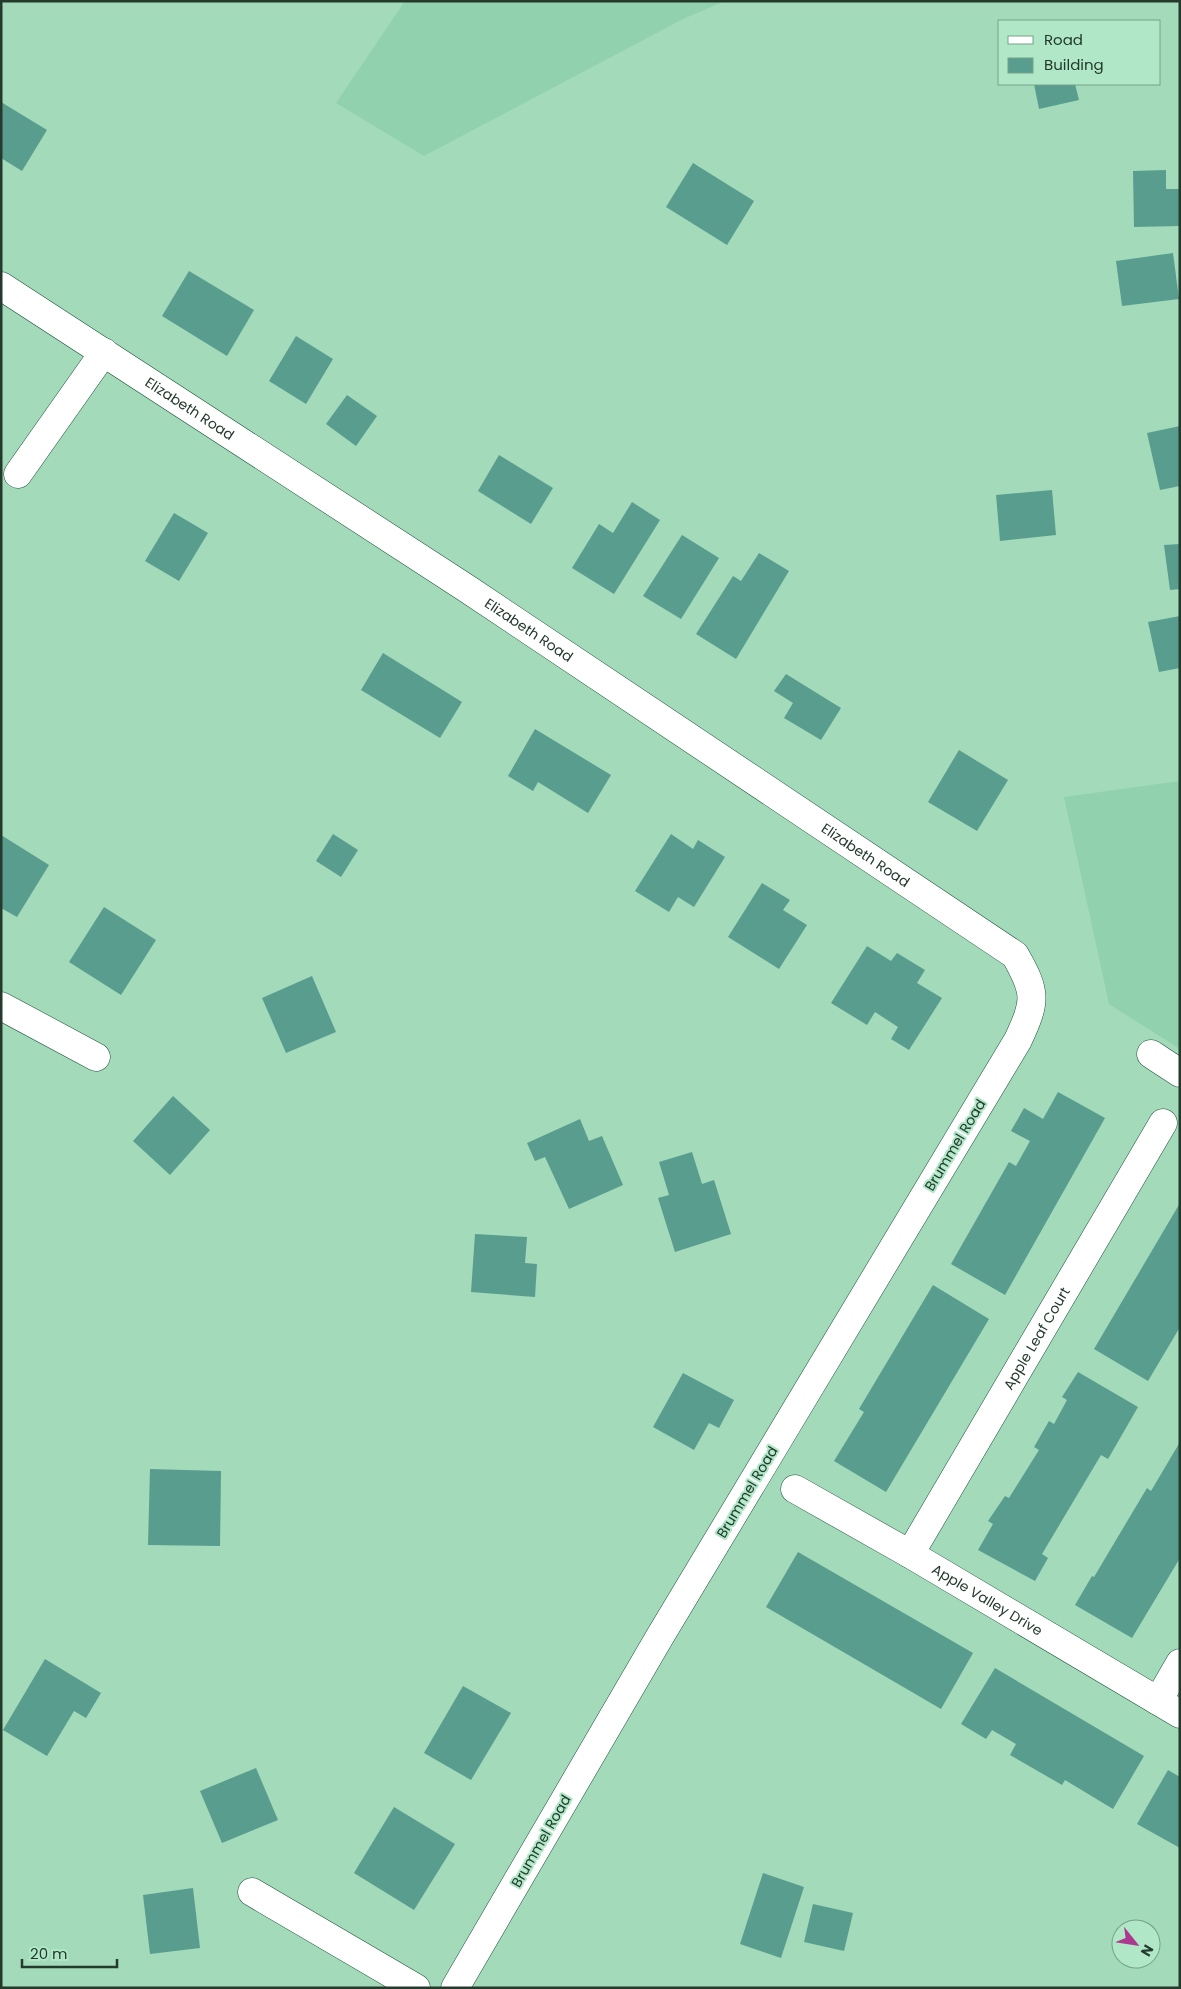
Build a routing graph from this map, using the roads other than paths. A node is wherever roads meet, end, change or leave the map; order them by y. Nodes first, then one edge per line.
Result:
1 (1, 286) edge
2 (104, 352) junction
3 (18, 474) dead end
4 (1032, 995) joint
5 (3, 1010) edge
6 (1151, 1054) dead end
7 (96, 1057) dead end
8 (1180, 1073) edge
9 (1163, 1123) dead end
10 (796, 1489) dead end
11 (910, 1554) junction
12 (1180, 1663) edge
13 (1169, 1707) edge
14 (252, 1892) dead end
15 (416, 1988) edge
16 (455, 1988) edge

1 - 2 street, Elizabeth Road
2 - 3 street
2 - 4 street, Elizabeth Road
4 - 16 street, Brummel Road
5 - 7 street
6 - 8 street
9 - 11 street, Apple Leaf Court
10 - 11 street, Apple Valley Drive
11 - 13 street, Apple Valley Drive
12 - 13 street
14 - 15 street

